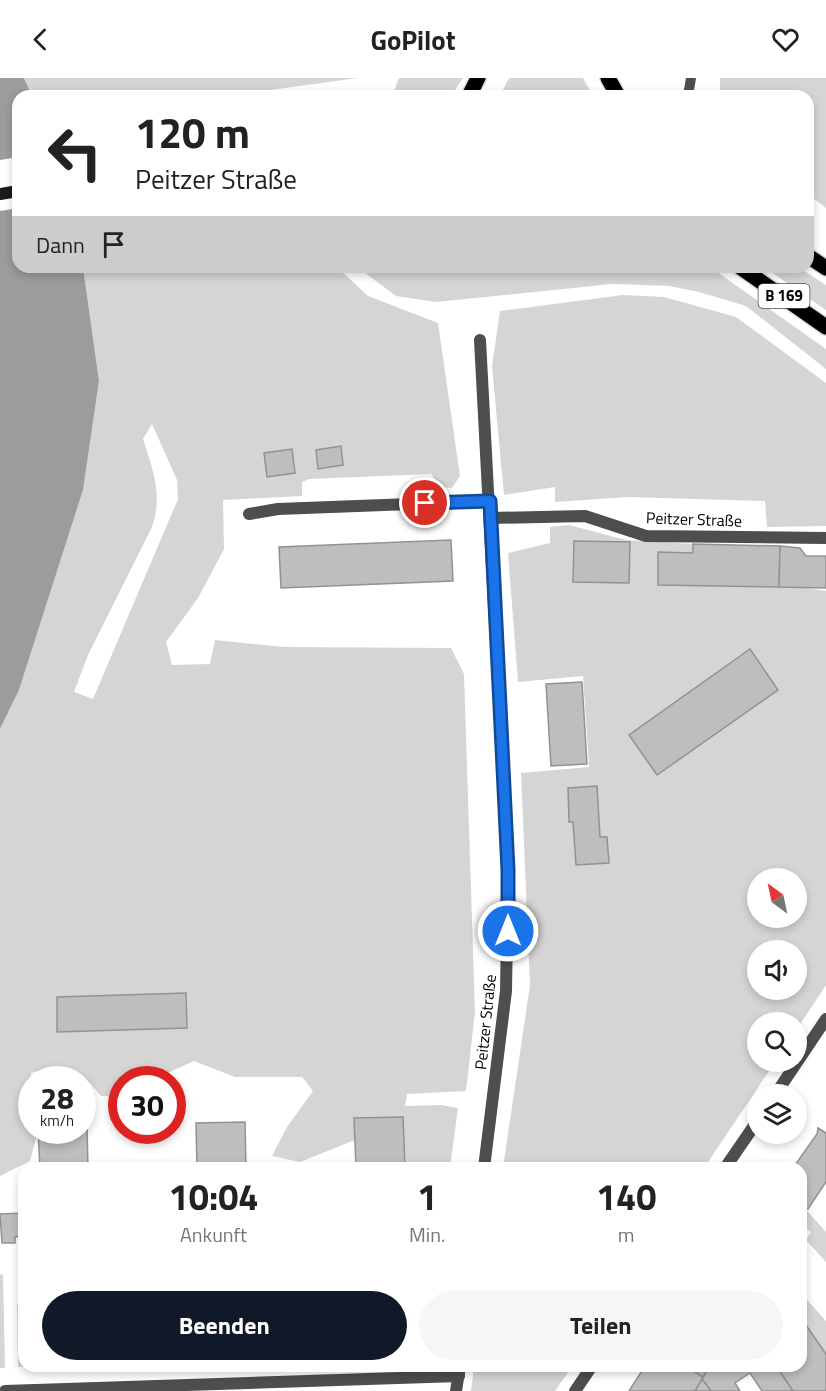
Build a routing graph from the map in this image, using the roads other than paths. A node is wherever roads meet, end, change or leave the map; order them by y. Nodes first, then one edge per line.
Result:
1 (749, 273) edge
2 (826, 327) edge
3 (480, 340) dead end
4 (490, 501) junction
5 (249, 514) dead end
6 (490, 518) junction
7 (826, 538) edge
8 (826, 1019) edge
9 (782, 1084) edge
10 (747, 1136) edge
11 (485, 1162) edge
12 (729, 1162) edge
13 (436, 1372) edge
14 (459, 1372) edge
15 (588, 1372) edge
16 (5, 1391) edge
17 (456, 1391) edge
18 (575, 1391) edge

1 - 2 main road, B 169
3 - 4 street, Peitzer Straße
4 - 5 street
4 - 6 street, Peitzer Straße
6 - 7 street, Peitzer Straße
6 - 11 street, Peitzer Straße
8 - 9 street
10 - 12 street
13 - 16 street
14 - 17 street
15 - 18 street

